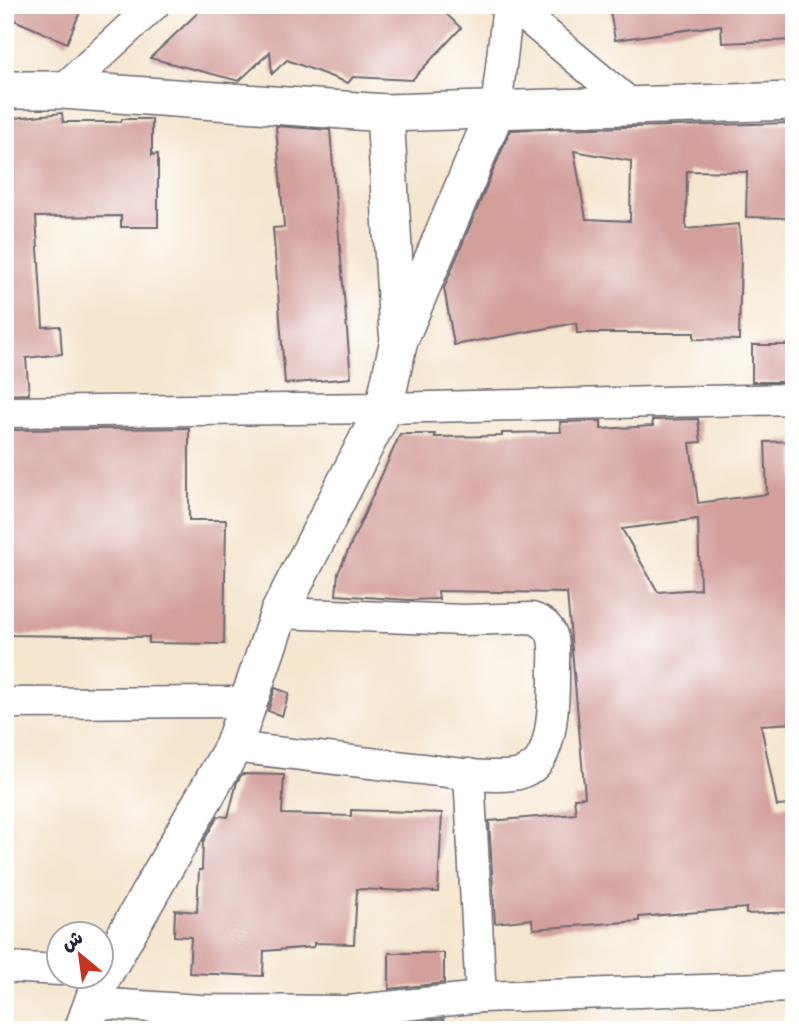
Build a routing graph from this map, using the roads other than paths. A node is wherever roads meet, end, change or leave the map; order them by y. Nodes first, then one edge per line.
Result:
1 (154, 5) edge
2 (510, 5) edge
3 (5, 90) edge
4 (62, 90) junction
5 (794, 101) edge
6 (634, 107) junction
7 (496, 110) junction
8 (385, 113) junction
9 (399, 340) junction
10 (794, 399) edge
11 (384, 408) junction
12 (5, 412) edge
13 (279, 613) junction
14 (248, 702) junction
15 (5, 703) edge
16 (233, 747) junction
17 (469, 774) junction
18 (5, 967) edge
19 (46, 969) edge
20 (794, 986) edge
21 (93, 996) edge
22 (481, 998) junction

1 - 4 street
2 - 6 street
2 - 7 street
3 - 4 street
4 - 8 street
5 - 6 street
6 - 7 street
7 - 8 street
7 - 9 street
8 - 9 street
9 - 11 street
10 - 11 street
11 - 12 street
11 - 13 street
13 - 14 street
13 - 17 street
14 - 15 street
14 - 16 street
16 - 17 street
16 - 21 street
17 - 22 street
18 - 19 street
20 - 22 street
21 - 22 street

